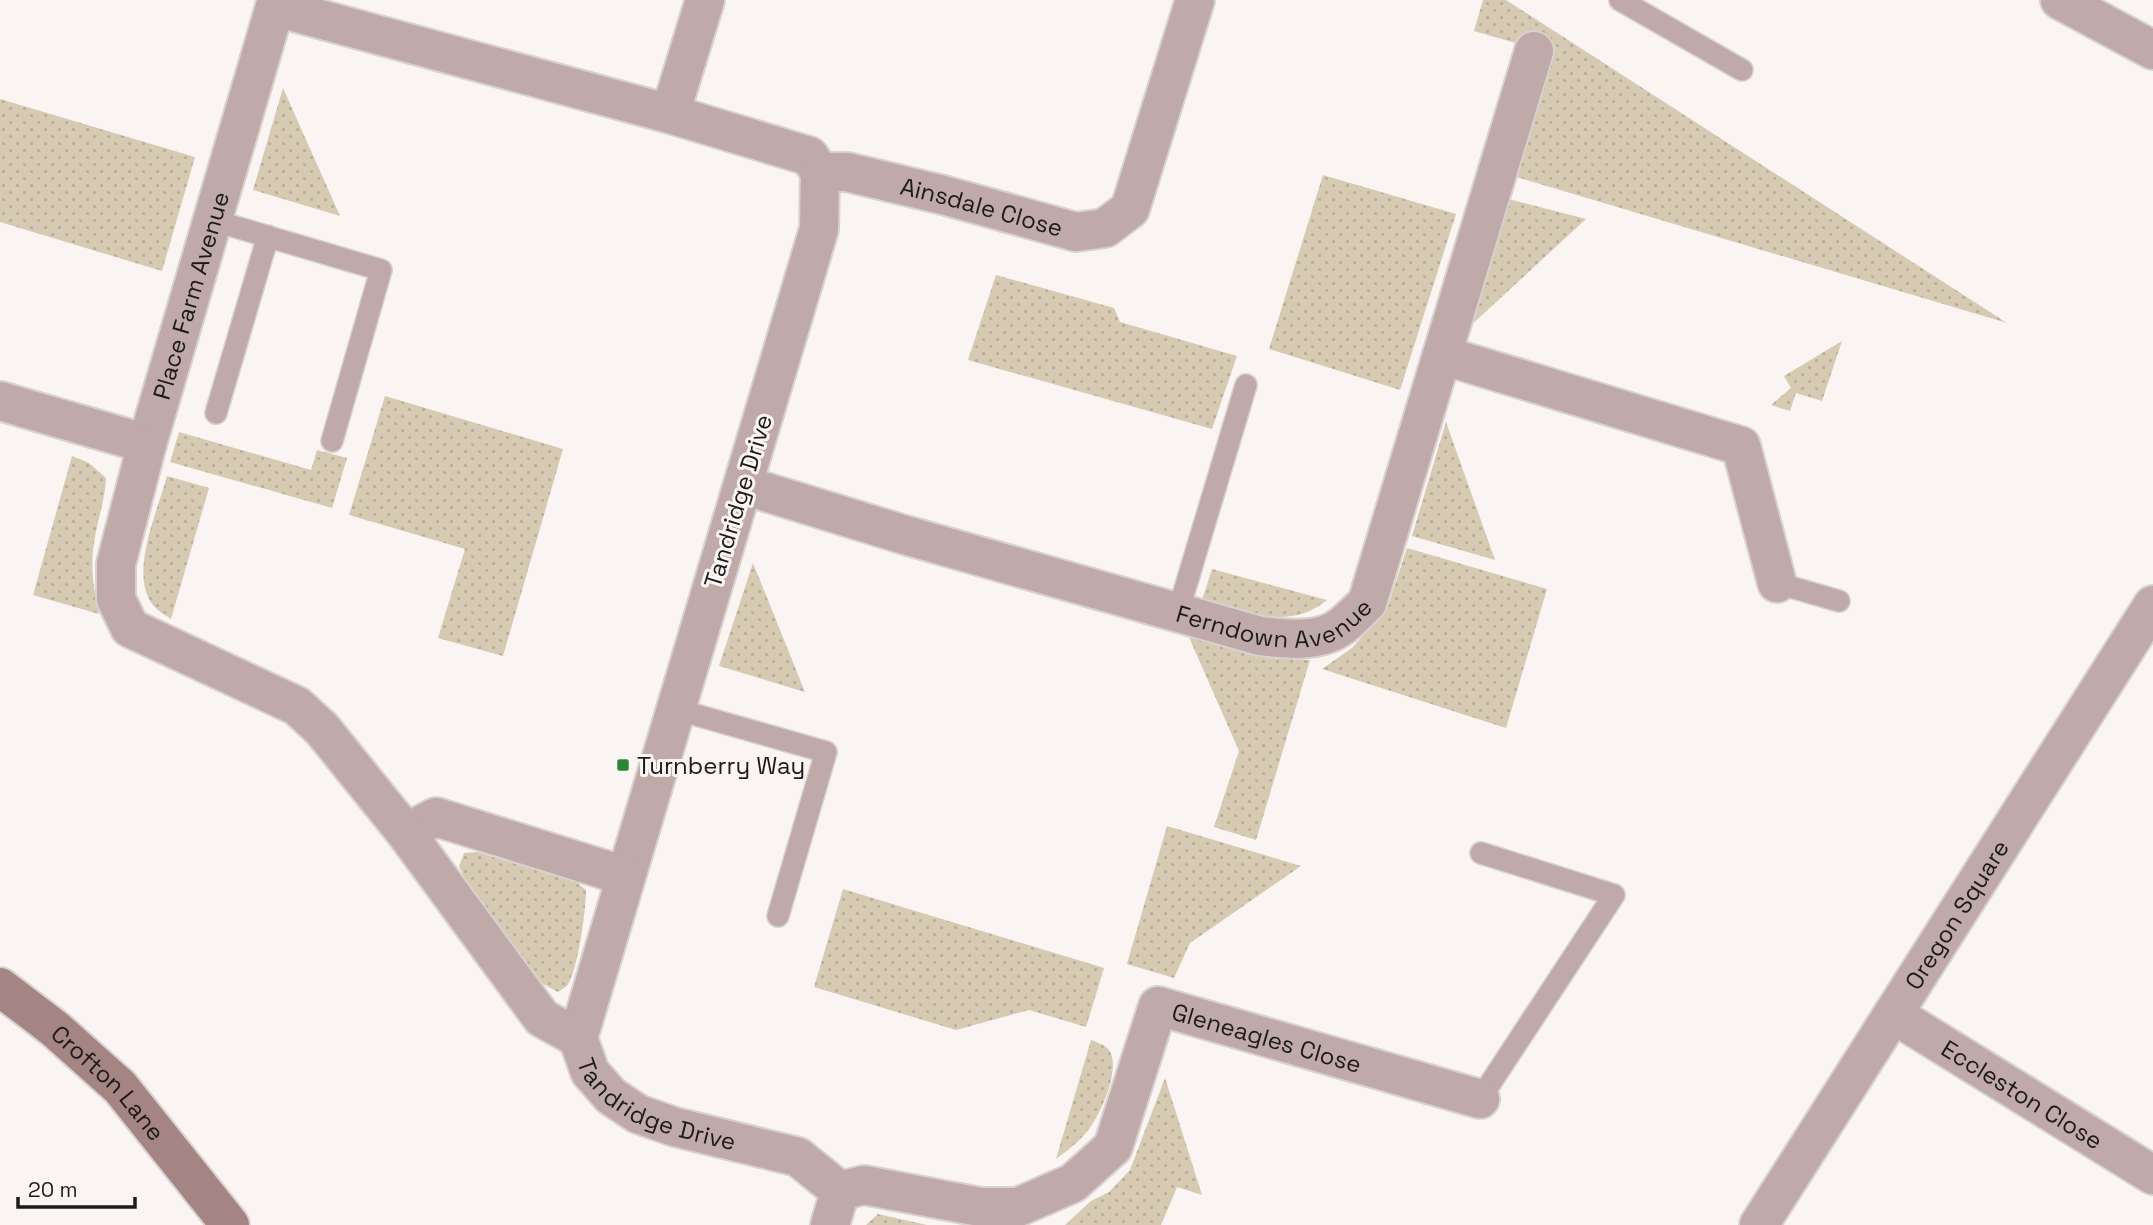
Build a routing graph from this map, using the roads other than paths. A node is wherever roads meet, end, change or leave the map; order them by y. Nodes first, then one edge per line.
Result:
1 (705, 0) edge
2 (1195, 0) edge
3 (1620, 0) edge
4 (2060, 0) edge
5 (276, 3) edge
6 (2153, 50) edge
7 (1534, 51) dead end
8 (1742, 70) dead end
9 (670, 114) junction
10 (820, 172) junction
11 (212, 220) junction
12 (268, 236) junction
13 (1443, 355) junction
14 (1245, 385) dead end
15 (0, 401) edge
16 (216, 413) dead end
17 (332, 441) dead end
18 (147, 444) junction
19 (743, 485) junction
20 (1777, 583) joint
21 (1839, 601) dead end
22 (2153, 605) edge
23 (1178, 612) junction
24 (675, 709) junction
25 (406, 833) junction
26 (1481, 853) dead end
27 (625, 876) junction
28 (778, 916) dead end
29 (0, 987) edge
30 (1894, 1014) junction
31 (578, 1038) junction
32 (1480, 1100) joint
33 (2153, 1175) edge
34 (835, 1208) edge
35 (1024, 1216) edge
36 (230, 1225) edge
37 (1759, 1225) edge

1 - 9 street
2 - 10 street, Ainsdale Close
3 - 8 lane
4 - 6 street
5 - 9 street
5 - 11 street, Place Farm Avenue
7 - 13 street, Ferndown Avenue
9 - 10 street
10 - 19 street, Tandridge Drive
11 - 12 lane
11 - 18 street, Place Farm Avenue
12 - 16 lane
12 - 17 lane
13 - 20 street
13 - 23 street, Ferndown Avenue
14 - 23 lane
15 - 18 street
18 - 25 street
19 - 23 street, Ferndown Avenue
19 - 24 street, Tandridge Drive
20 - 21 lane
22 - 30 street, Oregon Square
24 - 27 street, Tandridge Drive
24 - 28 lane
25 - 27 street
25 - 31 street
26 - 32 lane
27 - 31 street, Tandridge Drive
29 - 36 street, Crofton Lane
30 - 33 street, Eccleston Close
30 - 37 street, Oregon Square
31 - 34 street, Tandridge Drive
32 - 35 street, Gleneagles Close
34 - 35 street, Gleneagles Close

